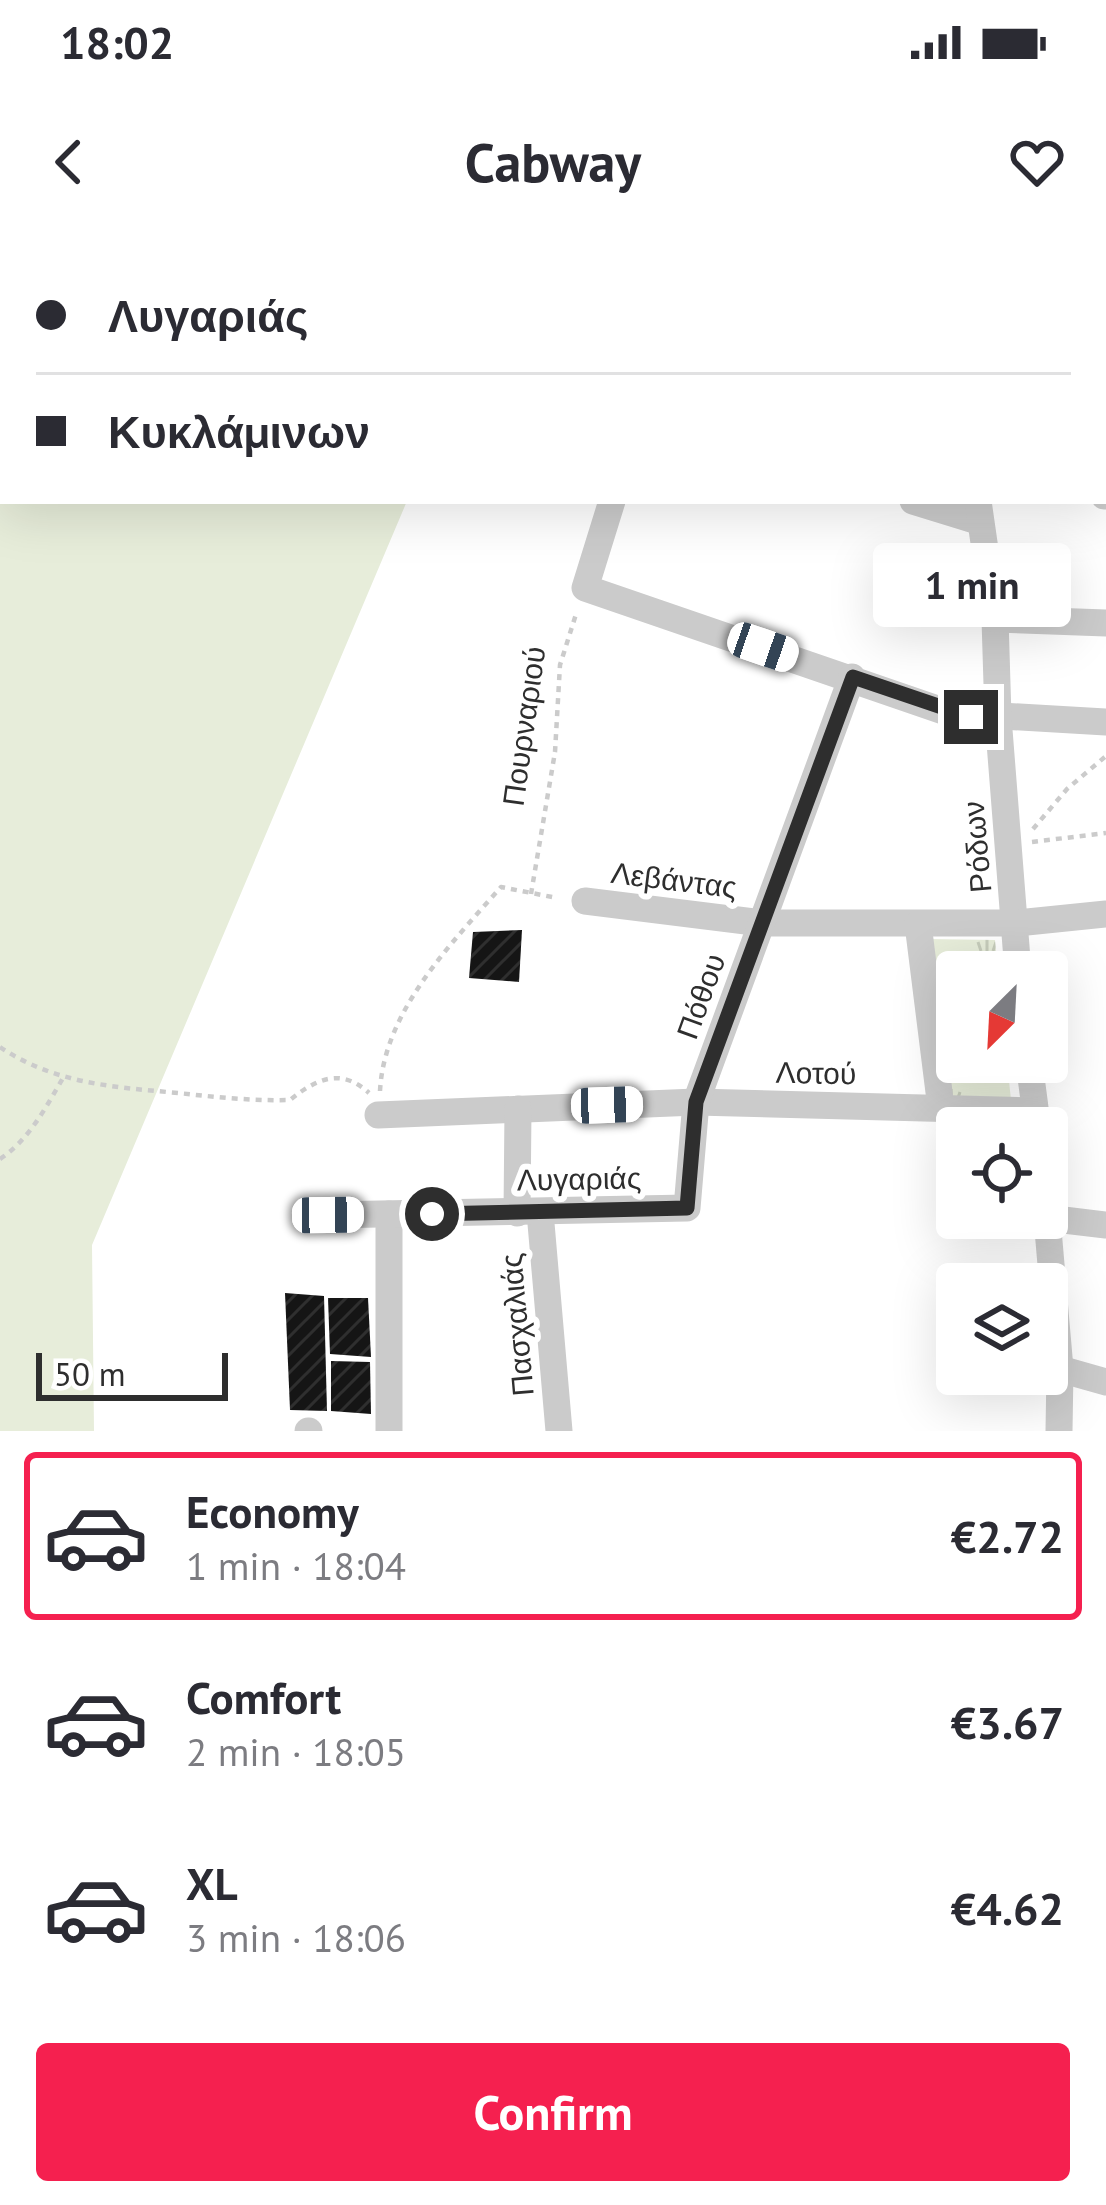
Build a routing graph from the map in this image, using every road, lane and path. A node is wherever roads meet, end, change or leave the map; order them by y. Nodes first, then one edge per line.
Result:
1 (611, 504) edge
2 (932, 504) edge
3 (978, 511) edge
4 (585, 588) junction
5 (994, 619) junction
6 (1106, 623) edge
7 (853, 677) junction
8 (998, 717) junction
9 (1106, 722) edge
10 (1106, 756) edge
11 (1106, 833) edge
12 (531, 894) junction
13 (585, 901) joint
14 (1106, 914) edge
15 (1017, 922) junction
16 (762, 923) junction
17 (918, 924) junction
18 (1018, 951) edge
19 (0, 1047) edge
20 (63, 1078) junction
21 (696, 1102) junction
22 (941, 1107) edge
23 (936, 1108) edge
24 (518, 1109) junction
25 (378, 1115) junction
26 (0, 1159) edge
27 (687, 1208) joint
28 (528, 1212) junction
29 (389, 1214) junction
30 (328, 1215) dead end
31 (1068, 1220) edge
32 (1106, 1225) edge
33 (1068, 1371) edge
34 (1106, 1382) edge
35 (1060, 1395) edge
36 (389, 1431) edge
37 (559, 1431) edge
38 (1059, 1431) edge

1 - 4 street
2 - 3 street
3 - 5 street, Ρόδων
4 - 7 street
4 - 12 path, Πουρναριού
5 - 6 street
5 - 8 street, Ρόδων
7 - 8 street
7 - 16 street, Πόθου
8 - 9 street
8 - 15 street, Ρόδων
10 - 11 path
12 - 13 path, Λεβάντας
12 - 25 path, Λεβάντας
13 - 16 street, Λεβάντας
14 - 15 street, Λεβάντας
15 - 17 street, Λεβάντας
15 - 18 street, Ρόδων
16 - 17 street, Λεβάντας
16 - 21 street, Πόθου
17 - 22 street
19 - 20 path
20 - 25 path
20 - 26 path
21 - 23 street, Λοτού
21 - 24 street, Λοτού
21 - 27 street, Πόθου
24 - 25 street, Λοτού
24 - 28 street, Πασχαλιάς
27 - 28 street, Λυγαριάς
28 - 29 street, Λυγαριάς
28 - 37 street, Πασχαλιάς
29 - 30 street, Λυγαριάς
29 - 36 street
31 - 32 street
33 - 34 street
35 - 38 street

